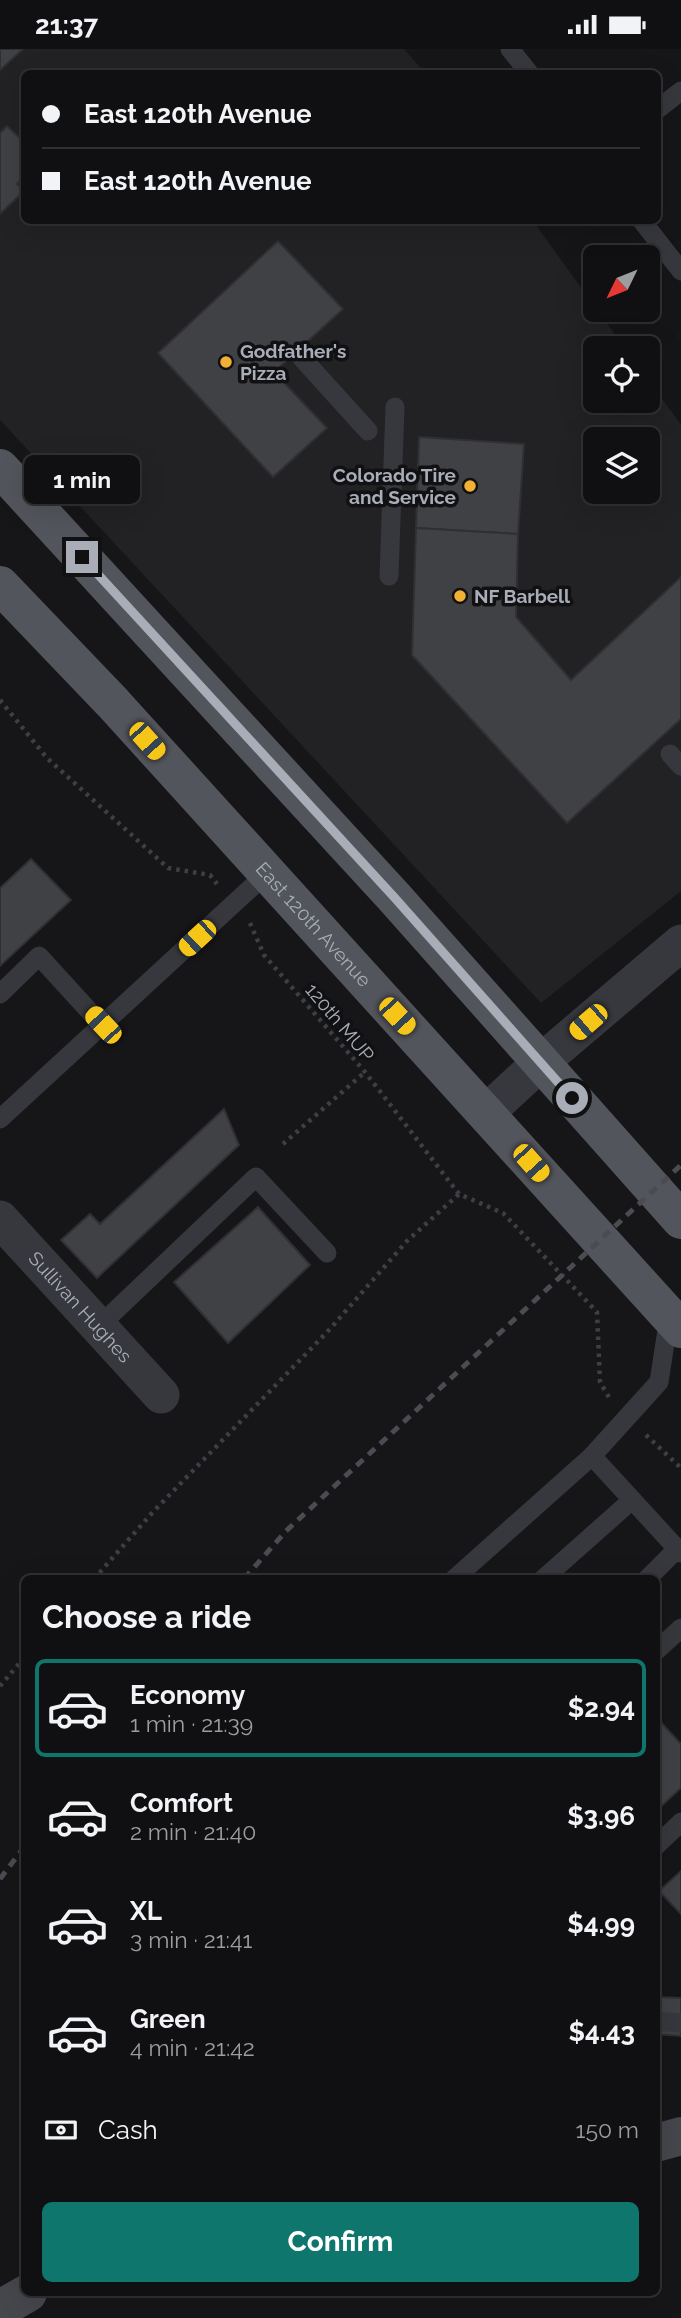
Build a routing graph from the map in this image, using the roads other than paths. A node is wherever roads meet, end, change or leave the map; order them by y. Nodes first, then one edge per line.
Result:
1 (510, 49) edge
2 (527, 70) edge
3 (681, 91) edge
4 (661, 107) edge
5 (644, 224) edge
6 (681, 271) edge
7 (301, 358) dead end
8 (395, 407) dead end
9 (368, 431) dead end
10 (0, 468) edge
11 (389, 576) dead end
12 (0, 585) edge
13 (267, 873) junction
14 (681, 943) edge
15 (0, 994) edge
16 (103, 1025) junction
17 (540, 1063) junction
18 (486, 1113) junction
19 (0, 1119) edge
20 (0, 1219) edge
21 (681, 1220) edge
22 (327, 1253) dead end
23 (675, 1322) edge
24 (98, 1327) junction
25 (161, 1395) dead end
26 (592, 1457) junction
27 (632, 1500) junction
28 (679, 1551) edge
29 (459, 1575) edge
30 (547, 1575) edge
31 (652, 1575) edge
32 (681, 1628) edge
33 (660, 1647) edge
34 (681, 1822) edge
35 (660, 1842) edge
36 (660, 2021) edge
37 (681, 2023) edge
38 (681, 2136) edge
39 (660, 2142) edge
40 (23, 2296) edge
41 (0, 2309) edge

1 - 2 lane
3 - 4 lane
5 - 6 lane
7 - 9 lane
8 - 11 lane
10 - 17 main road
12 - 13 main road, East 120th Avenue
13 - 16 lane
13 - 18 main road, East 120th Avenue
14 - 17 street
15 - 16 lane
16 - 19 lane
17 - 18 street
17 - 21 main road
18 - 23 main road, East 120th Avenue
20 - 24 street, Sullivan Hughes
22 - 24 lane
23 - 26 lane
24 - 25 street, Sullivan Hughes
26 - 27 lane
26 - 29 lane
27 - 28 lane
27 - 30 lane
28 - 31 lane
32 - 33 lane
34 - 35 lane
36 - 37 lane
38 - 39 street
40 - 41 street

